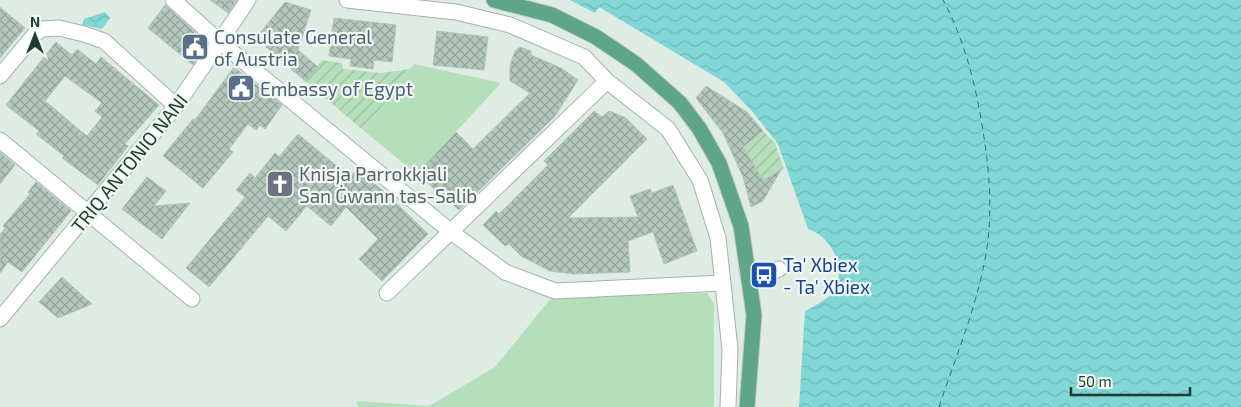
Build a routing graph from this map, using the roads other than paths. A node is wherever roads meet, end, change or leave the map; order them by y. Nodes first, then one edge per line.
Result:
1 (173, 0) edge
2 (248, 0) edge
3 (347, 0) edge
4 (494, 0) edge
5 (220, 42) junction
6 (0, 76) edge
7 (607, 81) junction
8 (176, 106) junction
9 (0, 140) edge
10 (90, 213) junction
11 (450, 230) junction
12 (780, 269) dead end
13 (747, 270) junction
14 (723, 284) junction
15 (387, 293) dead end
16 (192, 299) dead end
17 (0, 319) edge
18 (728, 407) edge
19 (747, 407) edge

1 - 5 street
2 - 5 street, TRIQ ANTONIO NANI
3 - 7 street
4 - 13 main road
5 - 8 street, TRIQ ANTONIO NANI
5 - 11 street
6 - 8 street
7 - 11 street
7 - 14 street
8 - 10 street, TRIQ ANTONIO NANI
9 - 10 street
10 - 16 street
10 - 17 street, TRIQ ANTONIO NANI
11 - 14 street
11 - 15 street
12 - 13 street
13 - 19 main road
14 - 18 street

